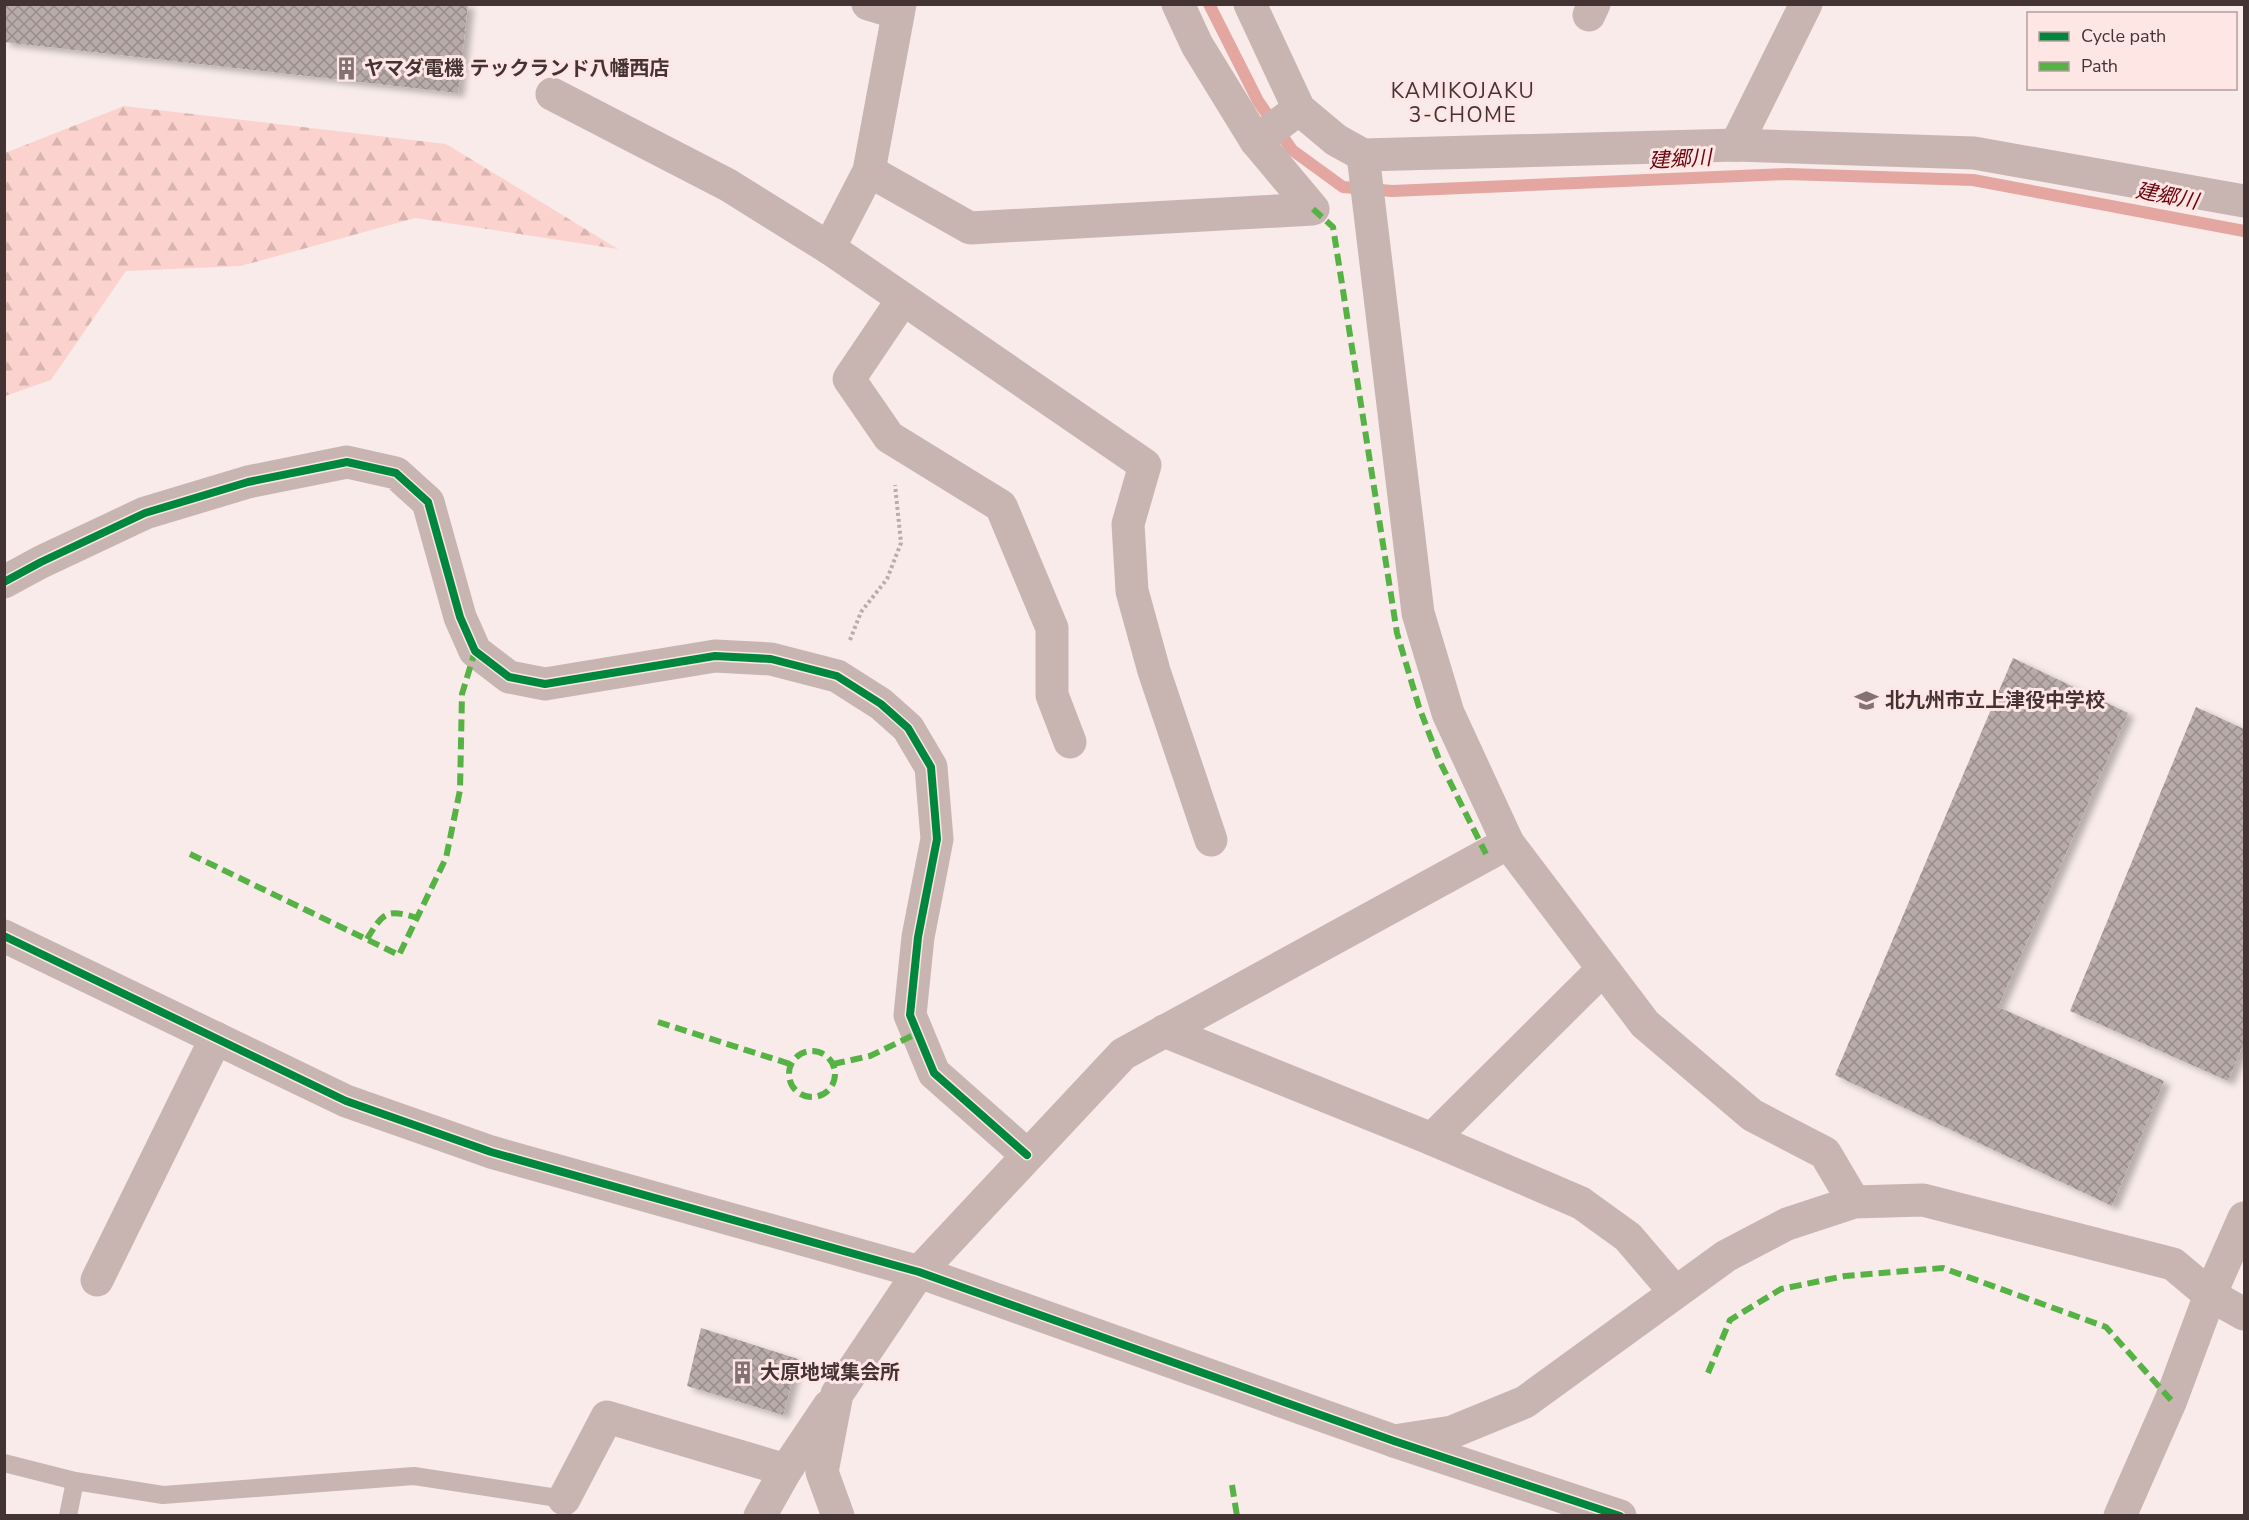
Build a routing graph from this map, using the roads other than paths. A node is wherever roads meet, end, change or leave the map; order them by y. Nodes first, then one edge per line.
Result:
1 (1178, 4) edge
2 (1250, 4) edge
3 (1806, 4) edge
4 (888, 7) edge
5 (552, 94) dead end
6 (1298, 110) junction
7 (1256, 141) junction
8 (1737, 145) junction
9 (1364, 158) junction
10 (869, 171) junction
11 (2244, 201) edge
12 (829, 248) junction
13 (903, 299) junction
14 (4, 582) edge
15 (1070, 742) dead end
16 (1211, 840) dead end
17 (1508, 843) junction
18 (4, 936) edge
19 (1602, 970) junction
20 (1164, 1031) junction
21 (216, 1038) junction
22 (1432, 1139) junction
23 (1027, 1155) junction
24 (1854, 1202) junction
25 (2244, 1218) edge
26 (919, 1272) junction
27 (97, 1280) dead end
28 (1675, 1292) junction
29 (2210, 1295) junction
30 (2244, 1314) edge
31 (837, 1394) junction
32 (1395, 1441) junction
33 (4, 1463) edge
34 (786, 1470) junction
35 (75, 1481) junction
36 (564, 1499) joint
37 (68, 1515) edge
38 (760, 1515) edge
39 (838, 1515) edge
40 (1620, 1515) edge
41 (2120, 1515) edge

1 - 7 street
2 - 6 street
3 - 8 street
4 - 10 street
5 - 12 street
6 - 7 street
6 - 9 street
7 - 10 street
8 - 9 street
8 - 11 street
9 - 17 street
10 - 12 street
12 - 13 street
13 - 15 street
13 - 16 street
14 - 23 street
17 - 19 street
17 - 20 street
18 - 21 street
19 - 22 street
19 - 24 street
20 - 22 street
20 - 23 street
21 - 26 street
21 - 27 street
22 - 28 street
23 - 26 street
24 - 28 street
24 - 29 street
25 - 29 street
26 - 31 street
26 - 32 street
28 - 32 street
29 - 30 street
29 - 41 street
31 - 34 street
31 - 39 street
32 - 40 street
33 - 35 lane
34 - 36 street
34 - 38 street
35 - 36 lane
35 - 37 lane

